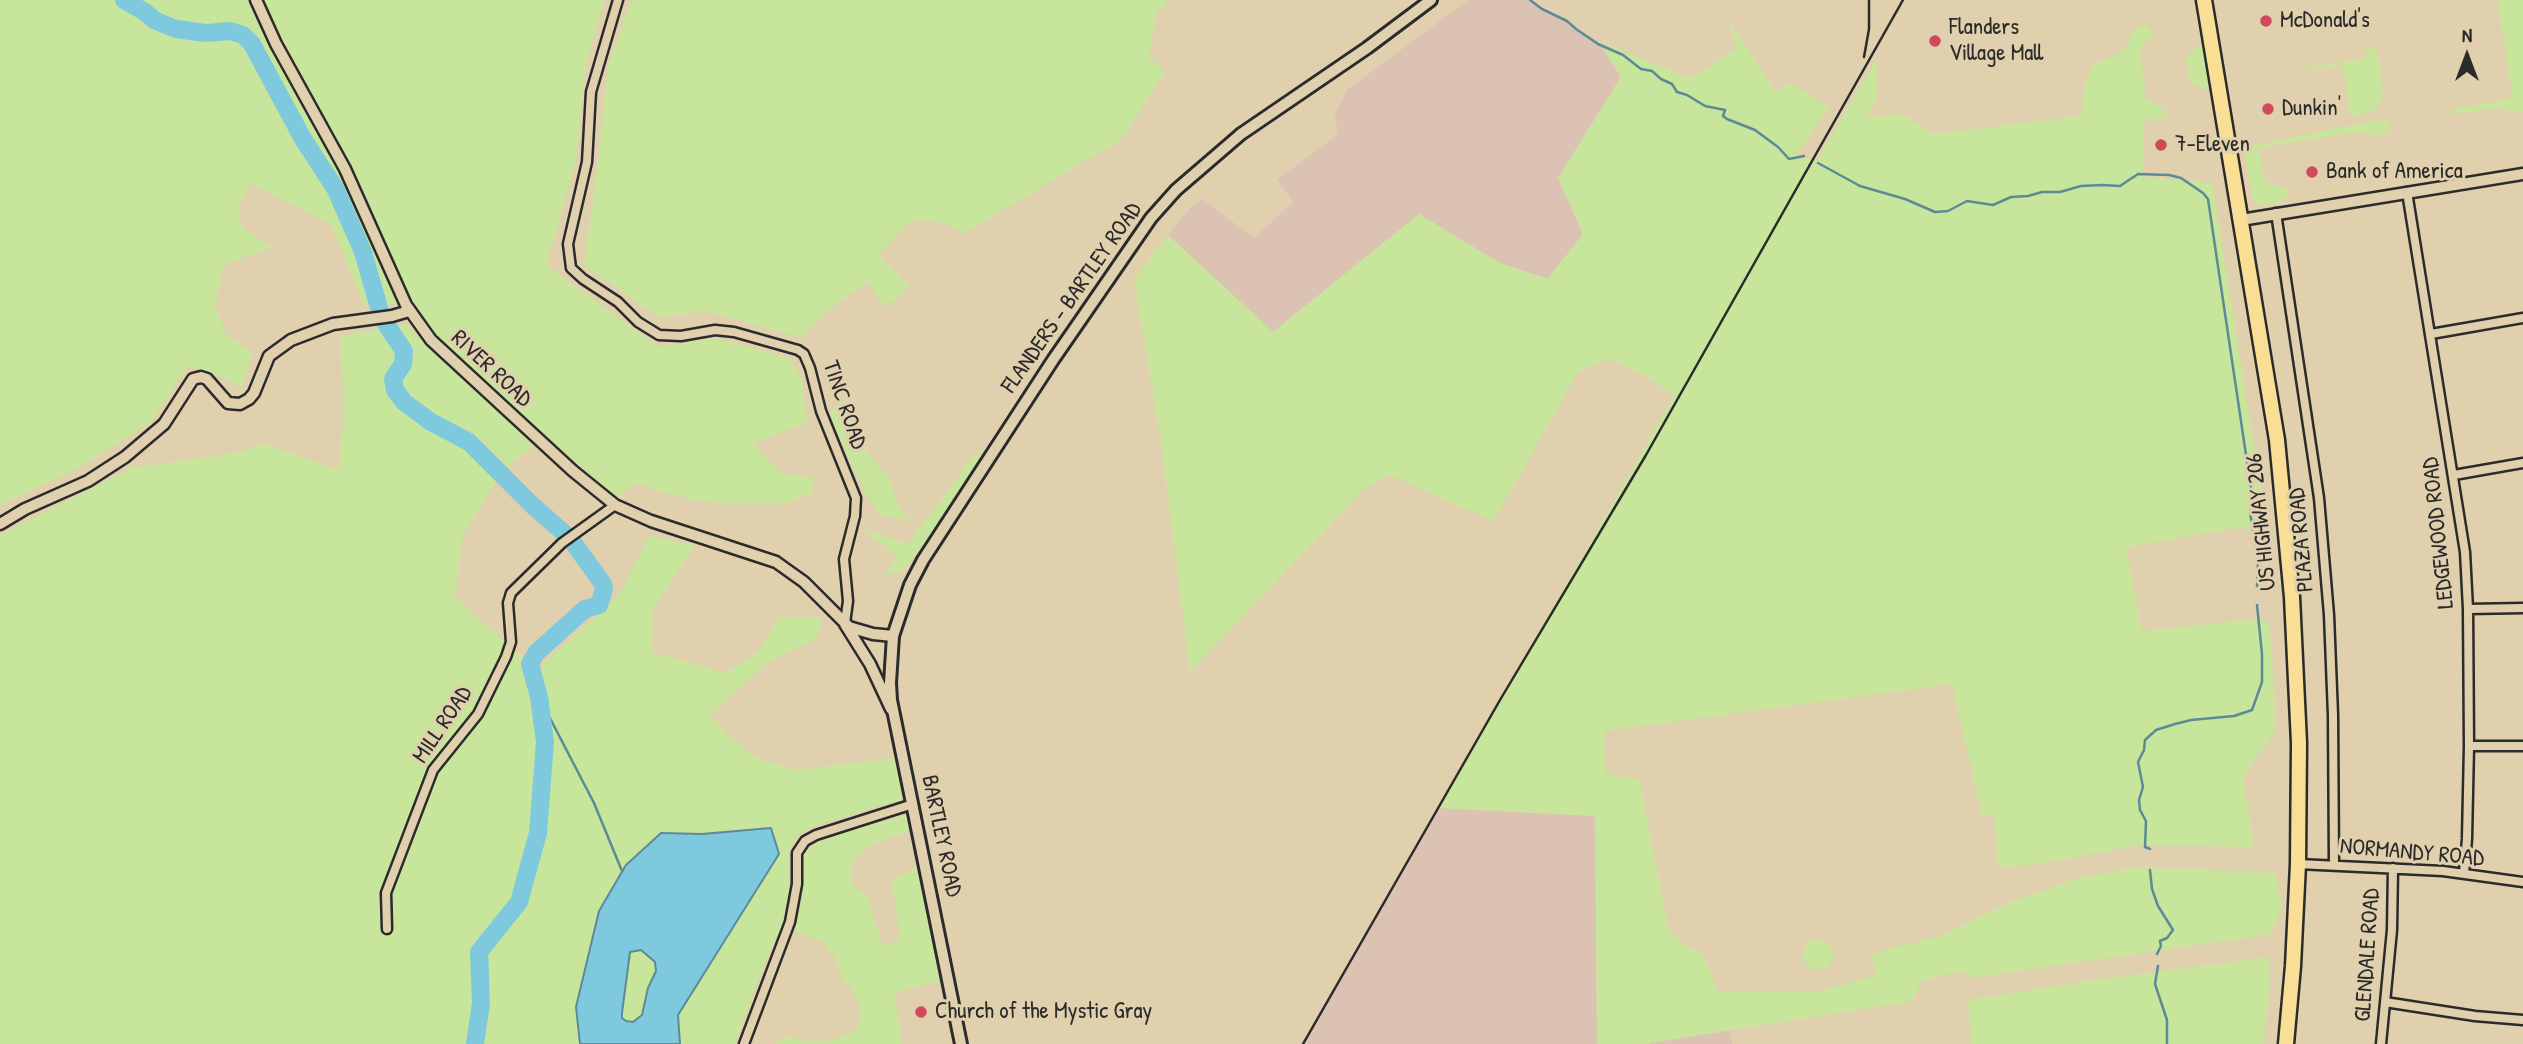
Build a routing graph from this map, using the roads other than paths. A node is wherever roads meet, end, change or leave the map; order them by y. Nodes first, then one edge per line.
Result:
1 (256, 0) edge
2 (618, 0) edge
3 (1431, 0) edge
4 (2204, 0) edge
5 (2523, 174) edge
6 (2407, 192) junction
7 (2276, 213) junction
8 (2241, 220) junction
9 (409, 311) junction
10 (2523, 318) edge
11 (2431, 334) junction
12 (2523, 463) edge
13 (2454, 475) junction
14 (615, 505) junction
15 (0, 524) edge
16 (2523, 608) edge
17 (2468, 609) junction
18 (845, 624) junction
19 (893, 636) junction
20 (894, 717) junction
21 (2469, 746) junction
22 (2523, 746) edge
23 (913, 804) junction
24 (2298, 864) junction
25 (2334, 866) junction
26 (2393, 868) junction
27 (2464, 873) junction
28 (2523, 882) edge
29 (387, 929) dead end
30 (2385, 1002) junction
31 (2523, 1020) edge
32 (744, 1044) edge
33 (961, 1044) edge
34 (2286, 1044) edge
35 (2381, 1044) edge

1 - 9 street, RIVER ROAD
2 - 18 street, TINC ROAD
3 - 19 main road, FLANDERS - BARTLEY ROAD
4 - 8 highway, US HIGHWAY 206
5 - 6 street
6 - 7 street
6 - 11 street, LEDGEWOOD ROAD
7 - 8 street
7 - 25 street, PLAZA ROAD
8 - 24 highway, US HIGHWAY 206
9 - 14 street, RIVER ROAD
9 - 15 street
10 - 11 street
11 - 13 street, LEDGEWOOD ROAD
12 - 13 street
13 - 17 street, LEDGEWOOD ROAD
14 - 18 street, RIVER ROAD
14 - 29 street, MILL ROAD
16 - 17 street
17 - 21 street, LEDGEWOOD ROAD
18 - 19 street, RIVER ROAD
18 - 20 street, RIVER ROAD
19 - 20 main road, BARTLEY ROAD
20 - 23 main road, BARTLEY ROAD
21 - 22 street
21 - 27 street, LEDGEWOOD ROAD
23 - 32 street
23 - 33 main road, BARTLEY ROAD
24 - 25 street, NORMANDY ROAD
24 - 34 highway, US HIGHWAY 206
25 - 26 street, NORMANDY ROAD
26 - 27 street, NORMANDY ROAD
26 - 30 street, GLENDALE ROAD
27 - 28 street, NORMANDY ROAD
30 - 31 street
30 - 35 street, GLENDALE ROAD

